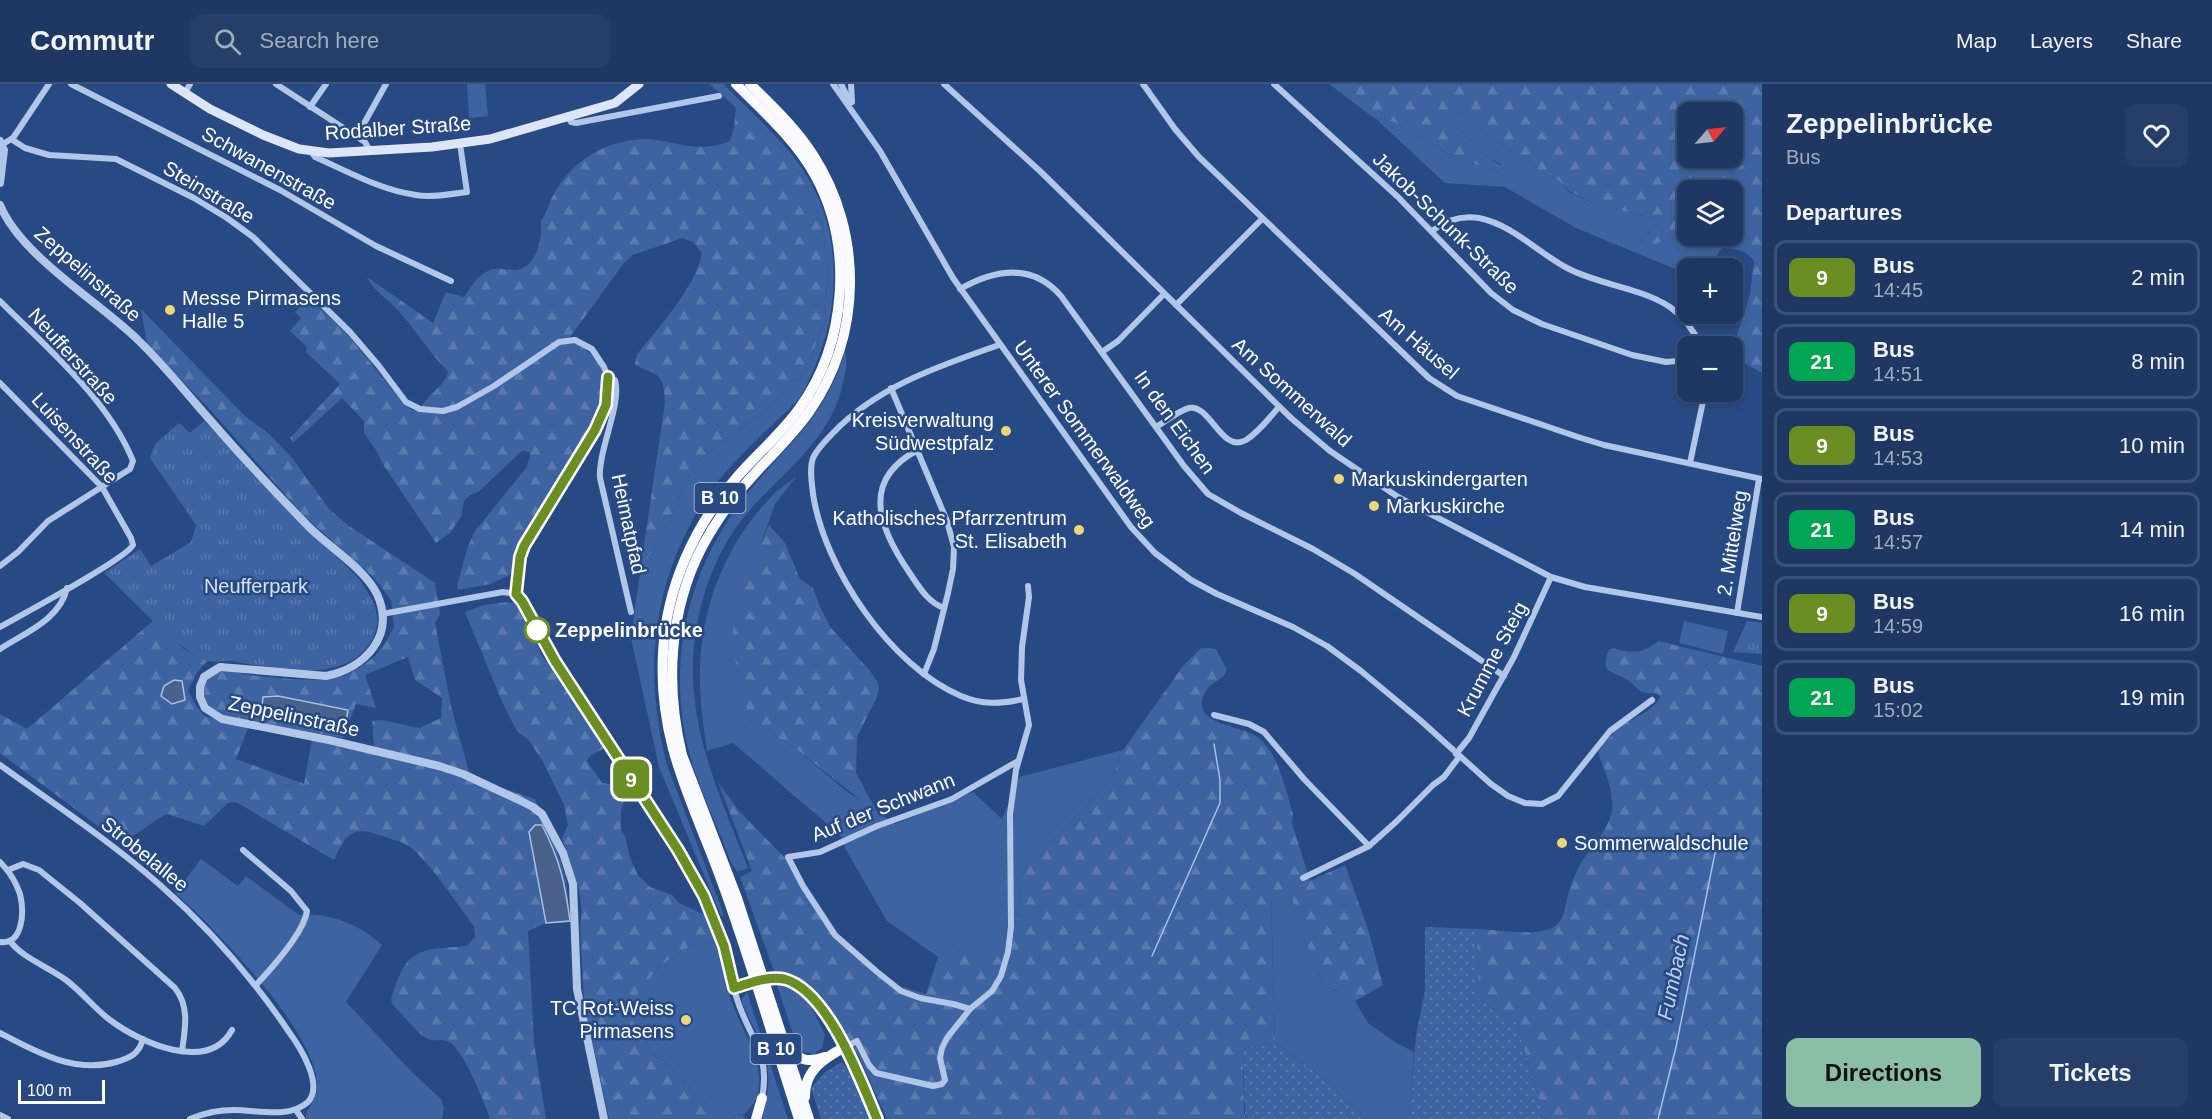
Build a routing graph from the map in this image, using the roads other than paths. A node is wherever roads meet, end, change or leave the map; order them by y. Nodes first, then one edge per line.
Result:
1 (49, 84) edge
2 (71, 84) edge
3 (171, 84) edge
4 (190, 84) edge
5 (276, 84) edge
6 (326, 84) edge
7 (386, 84) edge
8 (631, 84) edge
9 (639, 84) edge
10 (736, 84) edge
11 (750, 84) edge
12 (833, 84) edge
13 (841, 84) edge
14 (851, 84) edge
15 (944, 84) edge
16 (1143, 84) edge
17 (1274, 84) edge
18 (185, 93) junction
19 (720, 96) dead end
20 (310, 107) junction
21 (599, 108) junction
22 (854, 111) junction
23 (568, 117) junction
24 (357, 136) junction
25 (5, 142) edge
26 (460, 144) junction
27 (370, 151) junction
28 (311, 152) junction
29 (0, 183) edge
30 (0, 205) edge
31 (1262, 219) junction
32 (1432, 231) junction
33 (451, 281) dead end
34 (960, 289) junction
35 (1164, 294) junction
36 (0, 302) edge
37 (1176, 305) junction
38 (1695, 336) edge
39 (999, 345) junction
40 (1102, 352) junction
41 (1677, 361) edge
42 (608, 377) junction
43 (0, 383) edge
44 (891, 388) junction
45 (1703, 402) edge
46 (1279, 407) junction
47 (1156, 427) junction
48 (918, 450) junction
49 (1690, 463) junction
50 (1760, 479) edge
51 (102, 487) junction
52 (0, 566) edge
53 (1551, 577) junction
54 (1028, 586) dead end
55 (67, 588) junction
56 (516, 594) junction
57 (944, 608) junction
58 (631, 612) dead end
59 (1737, 613) junction
60 (382, 614) junction
61 (1762, 616) edge
62 (0, 627) edge
63 (0, 649) edge
64 (924, 674) junction
65 (1503, 676) junction
66 (1023, 699) junction
67 (1652, 700) dead end
68 (1214, 715) dead end
69 (1458, 756) junction
70 (1018, 761) junction
71 (0, 765) edge
72 (1369, 846) junction
73 (243, 850) dead end
74 (0, 862) edge
75 (8, 870) junction
76 (1303, 878) dead end
77 (10, 941) junction
78 (0, 942) edge
79 (752, 957) junction
80 (256, 985) junction
81 (734, 988) junction
82 (764, 995) junction
83 (970, 1009) junction
84 (232, 1030) dead end
85 (0, 1033) edge
86 (781, 1033) junction
87 (143, 1039) junction
88 (845, 1047) junction
89 (182, 1051) junction
90 (829, 1056) junction
91 (762, 1098) joint
92 (296, 1110) junction
93 (0, 1115) edge
94 (803, 1117) edge
95 (8, 1119) edge
96 (190, 1119) edge
97 (302, 1119) edge
98 (604, 1119) edge
99 (756, 1119) edge
100 (877, 1119) edge

1 - 25 street
2 - 33 street, Schwanenstraße
3 - 18 main road, Rodalber Straße
4 - 18 street
5 - 20 street
6 - 20 street
7 - 24 street
8 - 21 main road, Rodalber Straße
9 - 21 main road, Rodalber Straße
10 - 79 highway, B 10
11 - 79 highway, B 10
12 - 22 street, Unterer Sommerwaldweg
13 - 22 street, Unterer Sommerwaldweg
14 - 22 street, Unterer Sommerwaldweg
15 - 35 street, Am Sommerwald
16 - 31 street, Am Häusel
17 - 32 street, Jakob-Schunk-Straße
18 - 28 main road, Rodalber Straße
19 - 23 street, Rodalber Straße
20 - 24 street
21 - 23 main road, Rodalber Straße
22 - 34 street, Unterer Sommerwaldweg
23 - 26 main road, Rodalber Straße
24 - 27 street
25 - 29 street
25 - 42 street, Steinstraße
26 - 27 main road, Rodalber Straße
26 - 28 street
27 - 28 main road, Rodalber Straße
30 - 60 street, Zeppelinstraße
31 - 37 street
31 - 49 street, Am Häusel
32 - 38 street
32 - 41 street, Jakob-Schunk-Straße
34 - 39 street, Unterer Sommerwaldweg
34 - 40 street, In den Eichen
35 - 37 street, Am Sommerwald
35 - 40 street
36 - 51 street, Neufferstraße
37 - 46 street, Am Sommerwald
39 - 44 street
39 - 69 street, Unterer Sommerwaldweg
40 - 47 street, In den Eichen
42 - 56 street
42 - 58 street, Heimatpfad
43 - 51 street, Luisenstraße
44 - 48 street
44 - 64 street
45 - 49 street
46 - 47 street
46 - 53 street, Am Sommerwald
47 - 65 street, In den Eichen
48 - 57 street
48 - 57 street
49 - 50 street, Am Häusel
50 - 59 street, 2. Mittelweg
51 - 52 street, Neufferstraße
51 - 55 street, Luisenstraße
53 - 59 street, Am Sommerwald
53 - 65 street, Krumme Steig
54 - 66 street
55 - 62 street
55 - 63 street
56 - 60 street
56 - 81 street
57 - 64 street
59 - 61 street, Am Sommerwald
60 - 98 street, Zeppelinstraße
64 - 66 street
65 - 69 street, Krumme Steig
66 - 70 street
67 - 69 street, Unterer Sommerwaldweg
68 - 72 street
69 - 72 street, Krumme Steig
70 - 83 street
70 - 83 street, Auf der Schwann
71 - 80 street, Strobelallee
72 - 76 street, Krumme Steig
73 - 80 street
74 - 75 street
75 - 77 street
75 - 89 street
77 - 78 street
77 - 87 street
79 - 82 highway, B 10
80 - 92 street, Strobelallee
81 - 88 street
81 - 91 street
82 - 86 highway, B 10
82 - 94 highway, B 10
83 - 88 street
84 - 89 street
85 - 87 street
86 - 90 highway
86 - 94 highway, B 10
87 - 89 street
88 - 90 highway
88 - 100 street
90 - 94 highway
91 - 99 highway
92 - 96 street
92 - 97 street
93 - 95 street

